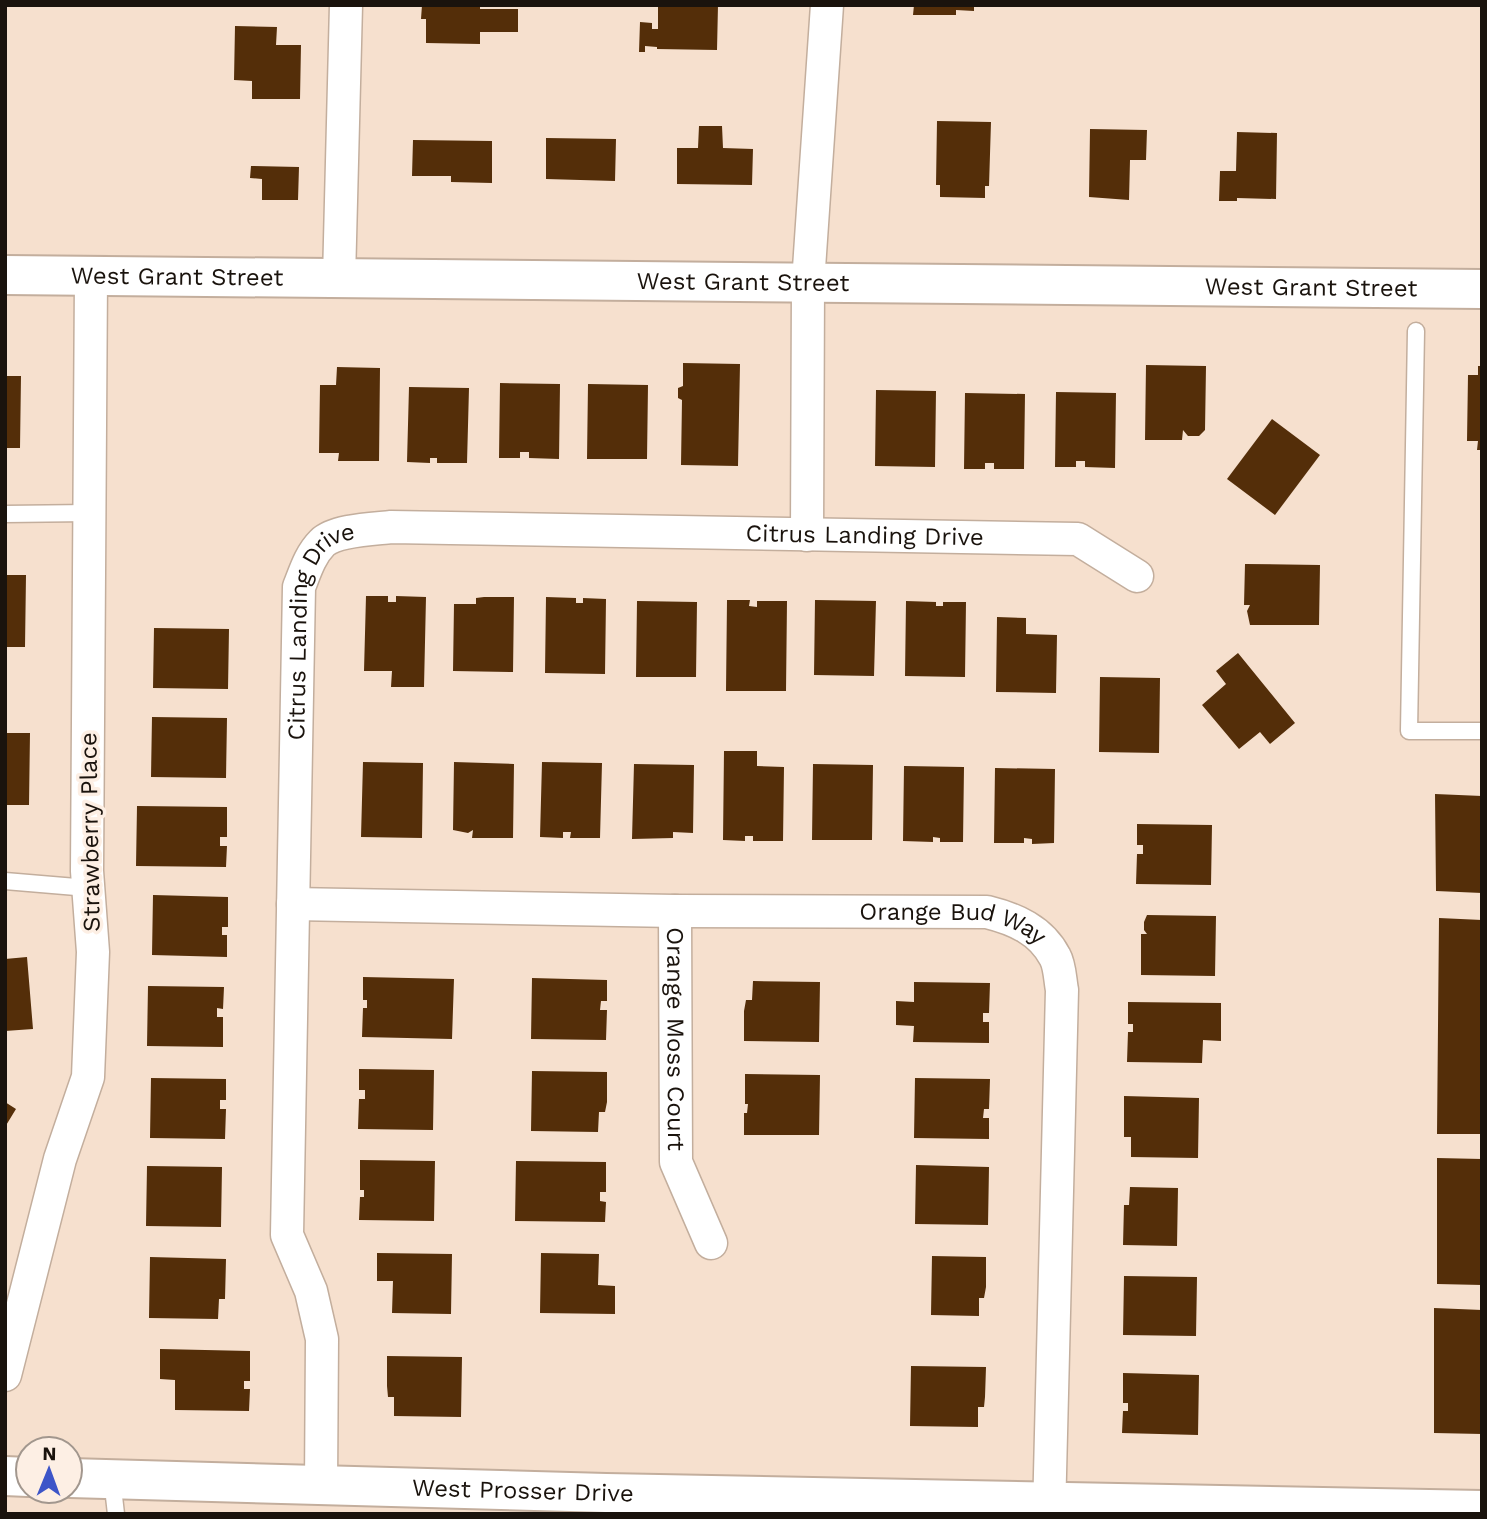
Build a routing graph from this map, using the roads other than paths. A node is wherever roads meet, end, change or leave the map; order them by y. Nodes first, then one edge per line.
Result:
1 (346, 5) edge
2 (827, 5) edge
3 (5, 275) edge
4 (91, 276) junction
5 (339, 279) junction
6 (808, 283) junction
7 (1482, 289) edge
8 (1416, 331) dead end
9 (89, 513) junction
10 (5, 514) edge
11 (807, 535) junction
12 (1137, 576) dead end
13 (1482, 731) edge
14 (5, 881) edge
15 (88, 888) junction
16 (293, 904) junction
17 (675, 911) junction
18 (711, 1243) dead end
19 (5, 1375) edge
20 (84, 1484) edge
21 (321, 1485) junction
22 (114, 1496) edge
23 (606, 1503) edge
24 (1049, 1507) edge
25 (1482, 1510) edge

1 - 5 street
2 - 6 street
3 - 4 street, West Grant Street
4 - 5 street, West Grant Street
4 - 9 street, Strawberry Place
5 - 6 street, West Grant Street
6 - 7 street, West Grant Street
6 - 11 street
8 - 13 lane
9 - 10 lane
9 - 15 street, Strawberry Place
11 - 12 street, Citrus Landing Drive
11 - 16 street, Citrus Landing Drive
14 - 15 lane
15 - 19 street, Strawberry Place
16 - 17 street, Orange Bud Way
16 - 21 street, Citrus Landing Drive
17 - 18 street, Orange Moss Court
17 - 24 street, Orange Bud Way
20 - 22 street, West Prosser Drive
21 - 22 street, West Prosser Drive
21 - 23 street, West Prosser Drive
23 - 24 street, West Prosser Drive
24 - 25 street, West Prosser Drive

